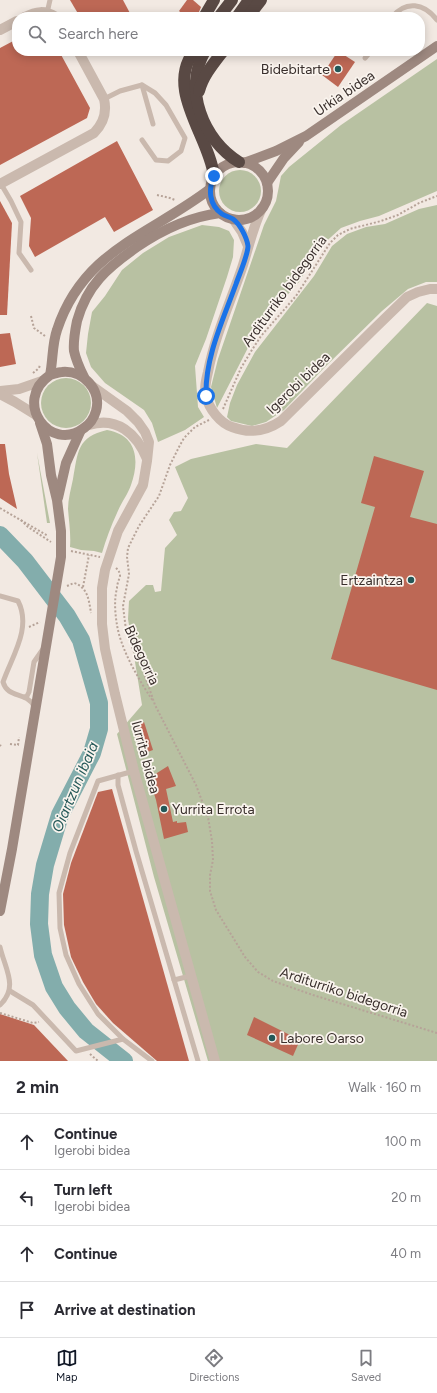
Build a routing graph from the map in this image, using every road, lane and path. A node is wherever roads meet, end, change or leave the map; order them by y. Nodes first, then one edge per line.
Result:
1 (50, 0) edge
2 (214, 0) edge
3 (223, 0) edge
4 (232, 0) edge
5 (240, 0) edge
6 (249, 0) edge
7 (261, 0) edge
8 (51, 12) edge
9 (207, 12) edge
10 (215, 12) edge
11 (223, 12) edge
12 (232, 12) edge
13 (241, 12) edge
14 (252, 12) edge
15 (396, 12) edge
16 (437, 20) edge
17 (12, 24) edge
18 (0, 30) edge
19 (437, 46) edge
20 (425, 54) edge
21 (81, 56) edge
22 (190, 56) edge
23 (202, 56) edge
24 (219, 56) edge
25 (422, 56) edge
26 (142, 85) junction
27 (198, 96) junction
28 (104, 99) junction
29 (153, 124) dead end
30 (306, 136) junction
31 (142, 140) dead end
32 (242, 162) junction
33 (214, 176) junction
34 (267, 183) junction
35 (1, 184) edge
36 (210, 189) junction
37 (157, 195) dead end
38 (437, 196) edge
39 (179, 202) dead end
40 (262, 208) junction
41 (220, 213) junction
42 (233, 219) junction
43 (248, 246) junction
44 (31, 270) dead end
45 (437, 289) edge
46 (31, 316) dead end
47 (46, 336) dead end
48 (84, 377) junction
49 (46, 378) junction
50 (92, 386) junction
51 (0, 391) edge
52 (0, 394) edge
53 (221, 412) dead end
54 (38, 419) junction
55 (210, 420) dead end
56 (89, 425) junction
57 (80, 432) junction
58 (147, 461) junction
59 (58, 500) junction
60 (0, 508) edge
61 (21, 520) junction
62 (48, 536) dead end
63 (54, 544) dead end
64 (72, 551) dead end
65 (89, 555) junction
66 (100, 557) dead end
67 (115, 567) dead end
68 (83, 587) dead end
69 (0, 596) edge
70 (46, 621) junction
71 (23, 630) junction
72 (46, 645) junction
73 (24, 697) junction
74 (155, 705) junction
75 (35, 709) junction
76 (19, 737) dead end
77 (10, 744) dead end
78 (134, 771) junction
79 (118, 776) junction
80 (0, 911) edge
81 (0, 947) edge
82 (190, 976) junction
83 (174, 980) junction
84 (10, 991) junction
85 (0, 1005) edge
86 (437, 1033) edge
87 (123, 1039) junction
88 (152, 1061) edge
89 (198, 1061) edge
90 (215, 1061) edge

1 - 8 lane
2 - 9 highway
3 - 10 highway
4 - 11 highway
5 - 12 highway
6 - 13 highway
7 - 14 highway
15 - 16 lane
17 - 18 street
19 - 20 main road, Urkia bidea
21 - 28 street
22 - 33 highway
23 - 27 highway
24 - 27 highway
25 - 30 main road, Urkia bidea
26 - 28 lane
26 - 29 lane
26 - 31 lane
27 - 32 highway
28 - 35 street
30 - 32 main road, Urkia bidea
30 - 34 main road, Urkia bidea
32 - 33 main road
32 - 34 main road
33 - 36 main road
34 - 40 main road
35 - 44 lane
36 - 41 main road
36 - 49 main road
37 - 39 path
38 - 53 path, Arditurriko bidegorria
40 - 42 main road
40 - 43 street, Igerobi bidea
41 - 42 main road
41 - 48 main road
42 - 43 street
43 - 45 street, Igerobi bidea
46 - 47 path
48 - 49 main road
48 - 50 main road
49 - 51 street
49 - 54 main road
50 - 56 main road
50 - 58 street, Iurrita bidea
52 - 54 street
54 - 57 main road
54 - 59 main road
55 - 74 path, Arditurriko bidegorria
56 - 57 main road
56 - 58 street
57 - 59 main road
58 - 78 street, Iurrita bidea
59 - 70 main road
60 - 61 path
61 - 62 path
61 - 63 path
64 - 65 path
65 - 66 path
65 - 68 path
67 - 74 path, Bidegorria
69 - 71 lane
70 - 71 path
70 - 72 main road
71 - 73 lane
72 - 73 lane
72 - 75 main road
73 - 75 lane
74 - 86 path, Arditurriko bidegorria
75 - 80 main road
76 - 77 path
78 - 79 lane
78 - 82 street, Iurrita bidea
79 - 83 lane
79 - 87 lane
81 - 84 lane
82 - 83 lane
82 - 90 street, Iurrita bidea
83 - 89 lane
84 - 85 lane
84 - 87 lane
87 - 88 lane

